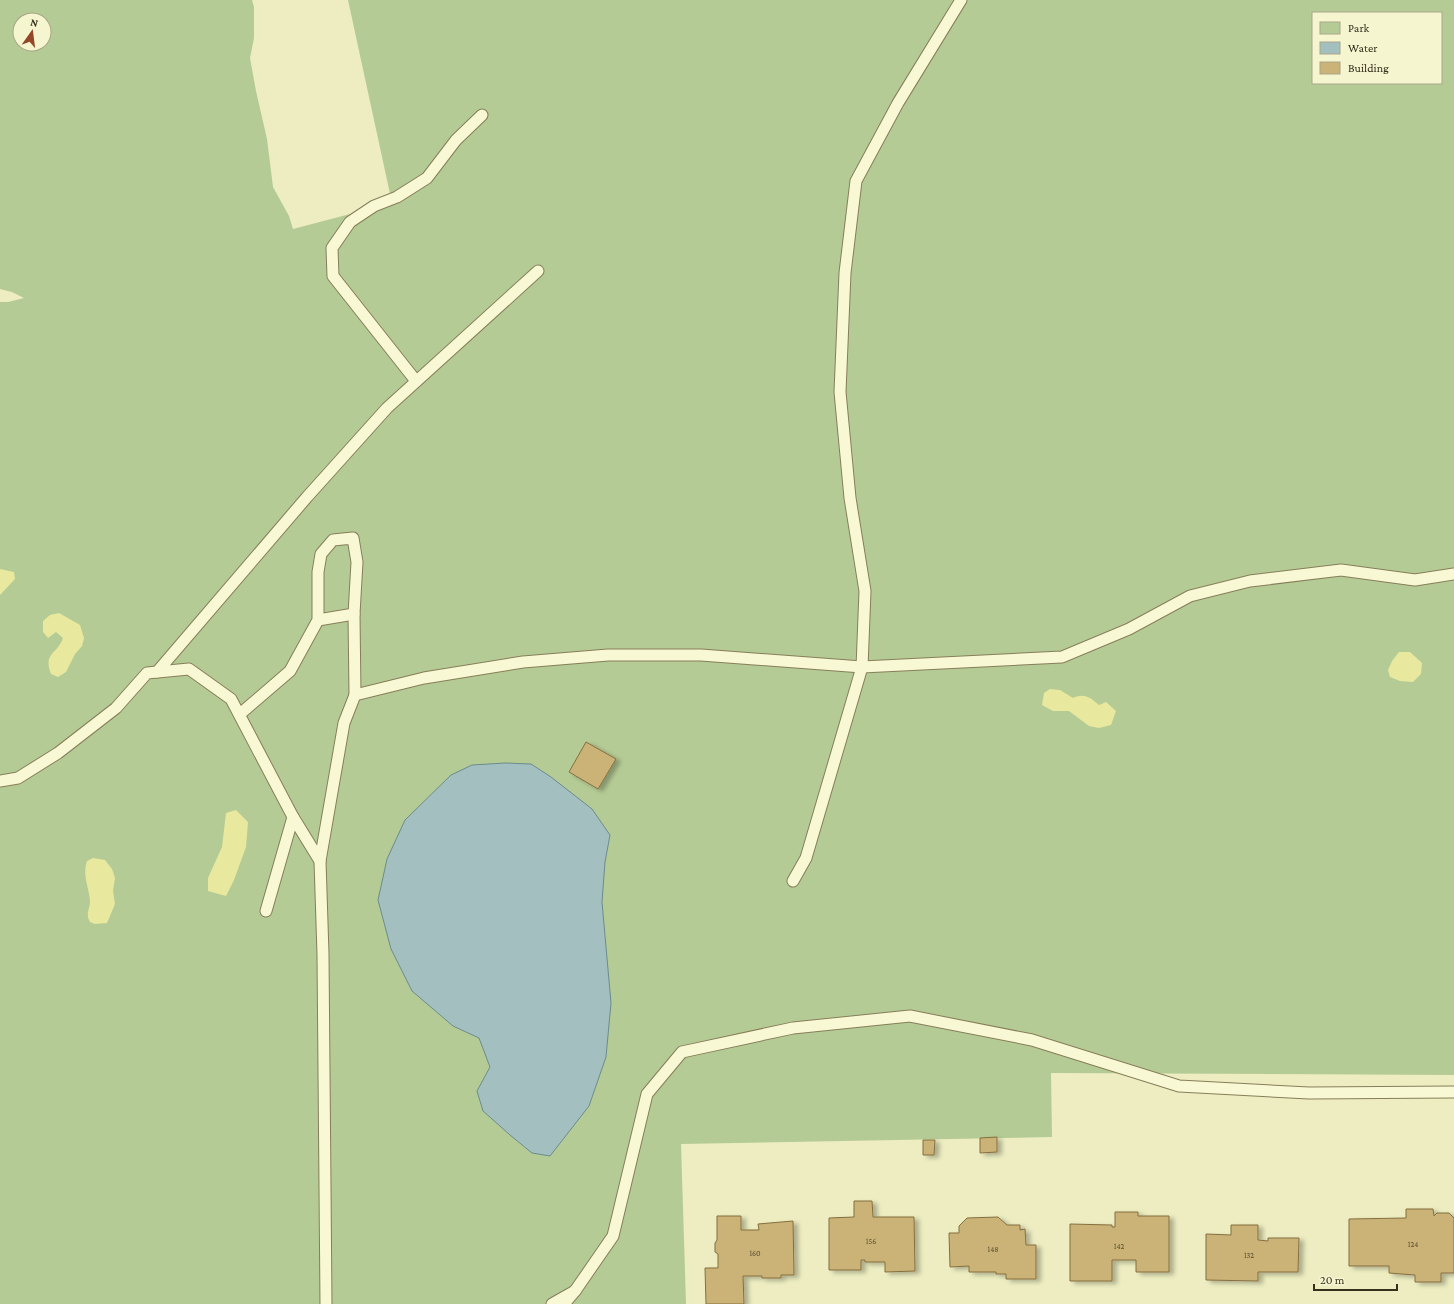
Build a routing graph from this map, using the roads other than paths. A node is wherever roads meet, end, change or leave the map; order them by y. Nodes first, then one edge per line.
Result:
1 (961, 0) edge
2 (482, 115) dead end
3 (538, 271) dead end
4 (416, 381) junction
5 (1454, 574) edge
6 (354, 614) junction
7 (318, 620) junction
8 (862, 667) junction
9 (157, 672) junction
10 (355, 695) junction
11 (240, 714) junction
12 (0, 781) edge
13 (293, 817) junction
14 (320, 861) junction
15 (793, 881) dead end
16 (266, 911) dead end
17 (1454, 1092) edge
18 (574, 1291) junction
19 (326, 1304) edge
20 (552, 1304) edge
21 (564, 1304) edge

1 - 8 lane
2 - 4 lane
3 - 4 lane
4 - 9 lane
5 - 8 lane
6 - 7 lane
6 - 7 lane
6 - 10 lane
7 - 11 lane
8 - 10 lane
8 - 15 lane
9 - 11 lane
9 - 12 lane
10 - 14 lane
11 - 13 lane
13 - 14 lane
13 - 16 lane
14 - 19 lane
17 - 18 lane
18 - 20 lane
18 - 21 lane

